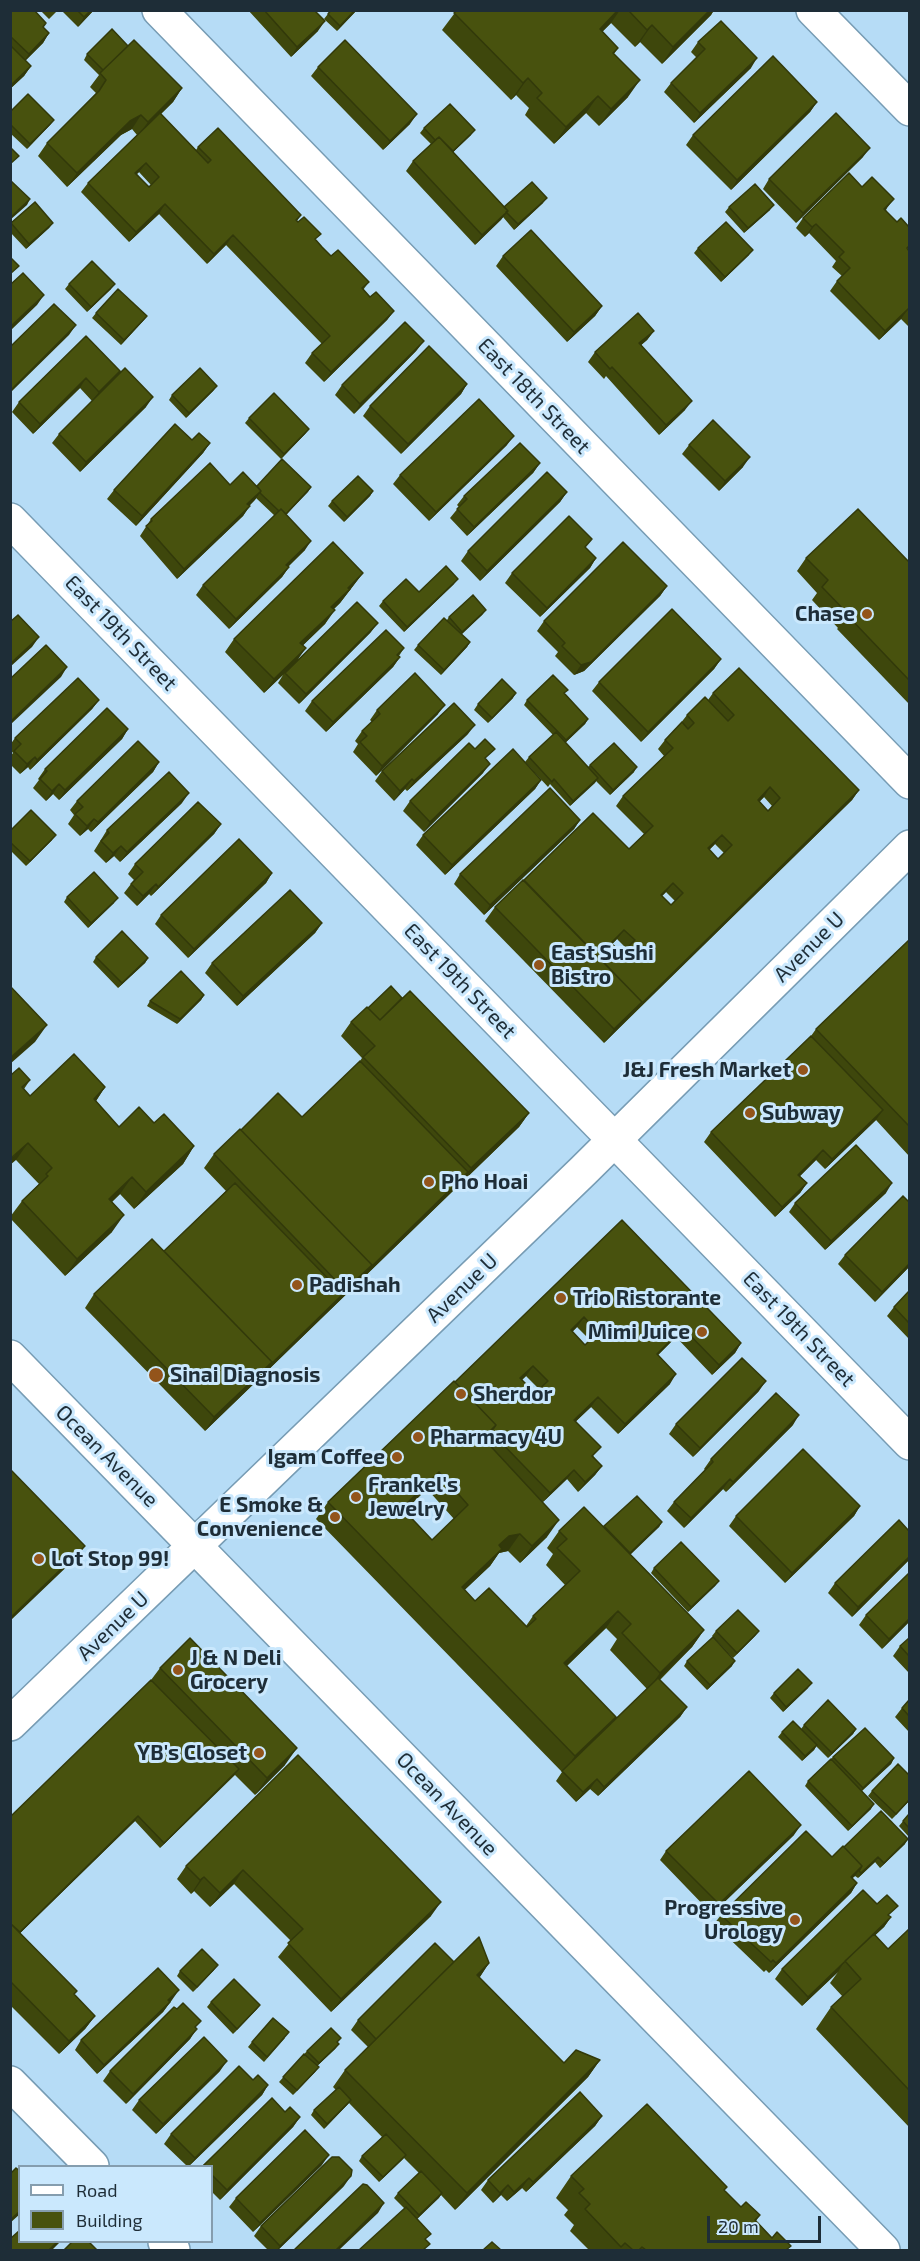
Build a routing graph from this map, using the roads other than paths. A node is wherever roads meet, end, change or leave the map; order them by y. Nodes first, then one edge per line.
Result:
1 (159, 10) edge
2 (813, 10) edge
3 (909, 110) edge
4 (10, 520) edge
5 (909, 782) edge
6 (909, 847) edge
7 (615, 1140) junction
8 (10, 1357) edge
9 (909, 1443) edge
10 (196, 1546) junction
11 (10, 1724) edge
12 (10, 2083) edge
13 (91, 2165) edge
14 (883, 2250) edge

1 - 5 street, East 18th Street
2 - 3 street
4 - 7 street, East 19th Street
6 - 7 street, Avenue U
7 - 9 street, East 19th Street
7 - 10 street, Avenue U
8 - 10 street, Ocean Avenue
10 - 11 street, Avenue U
10 - 14 street, Ocean Avenue
12 - 13 street

